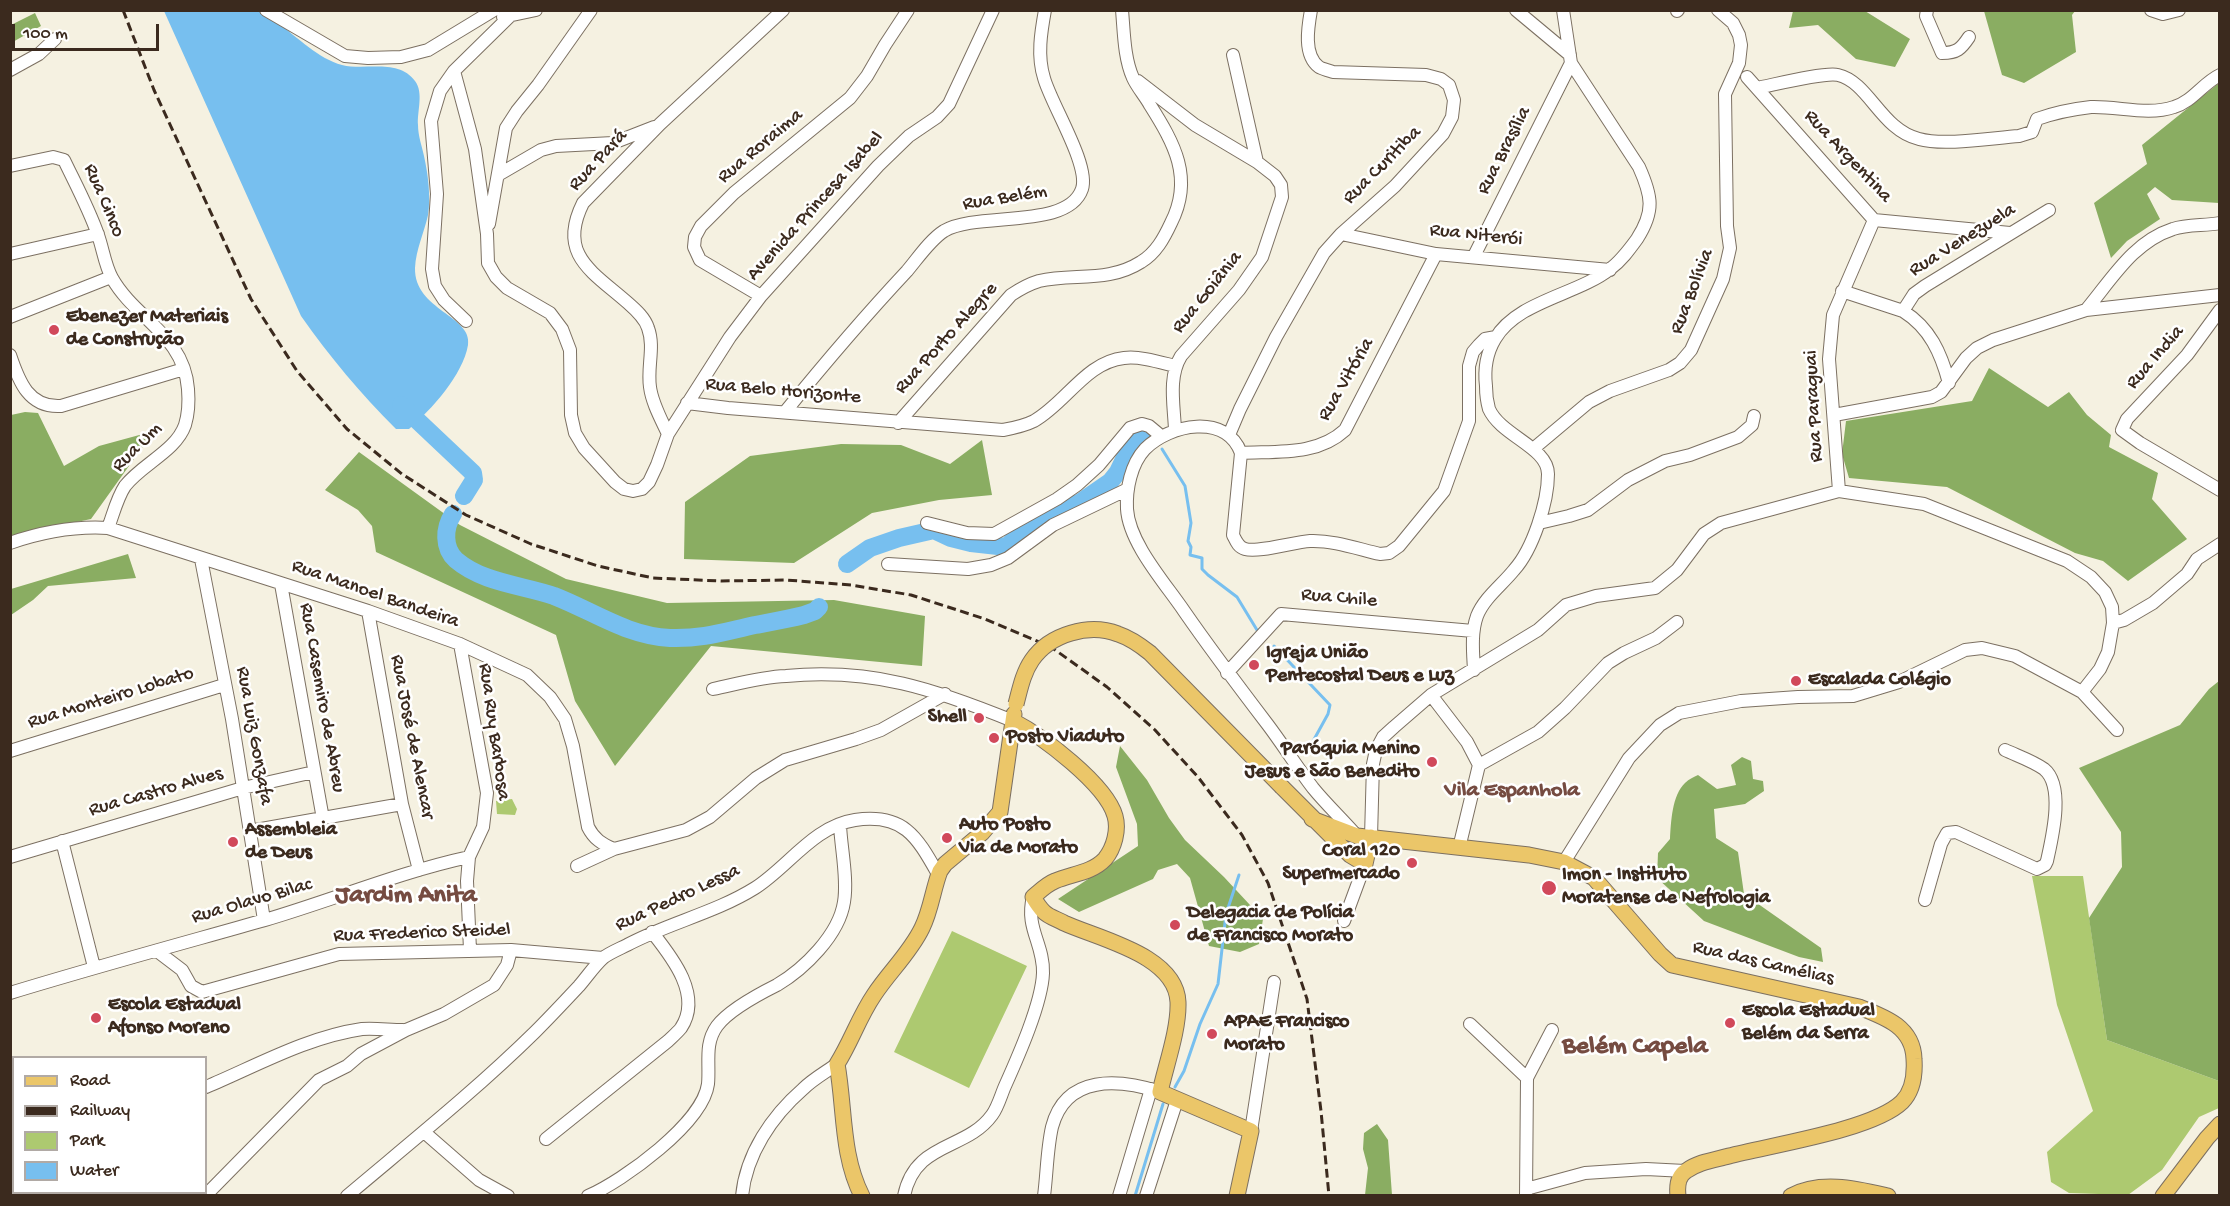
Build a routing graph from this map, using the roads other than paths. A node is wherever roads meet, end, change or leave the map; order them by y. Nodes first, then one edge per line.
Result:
1 (266, 10) edge
2 (494, 10) edge
3 (536, 10) edge
4 (591, 10) edge
5 (783, 10) edge
6 (908, 10) edge
7 (993, 10) edge
8 (1045, 10) edge
9 (1122, 10) edge
10 (1311, 10) edge
11 (1516, 10) edge
12 (1563, 10) edge
13 (1718, 10) edge
14 (2151, 10) edge
15 (2179, 10) edge
16 (1924, 12) edge
17 (483, 14) edge
18 (509, 17) junction
19 (1969, 37) dead end
20 (55, 39) dead end
21 (1233, 55) dead end
22 (1570, 59) junction
23 (10, 70) edge
24 (454, 71) junction
25 (2220, 75) edge
26 (1132, 77) junction
27 (1747, 77) dead end
28 (1756, 88) junction
29 (660, 124) junction
30 (1257, 162) junction
31 (10, 166) edge
32 (498, 175) junction
33 (2049, 210) dead end
34 (1874, 220) junction
35 (2220, 223) edge
36 (2010, 232) junction
37 (98, 234) junction
38 (487, 234) junction
39 (1341, 234) junction
40 (1484, 235) junction
41 (10, 254) edge
42 (1436, 254) junction
43 (1474, 256) junction
44 (1499, 258) junction
45 (1610, 270) junction
46 (111, 277) junction
47 (1842, 291) junction
48 (2220, 295) edge
49 (760, 296) junction
50 (2086, 310) junction
51 (2220, 310) edge
52 (1903, 311) junction
53 (10, 317) edge
54 (466, 321) dead end
55 (1496, 337) junction
56 (10, 355) edge
57 (1175, 366) junction
58 (184, 369) junction
59 (1949, 383) junction
60 (687, 403) junction
61 (785, 412) junction
62 (1834, 415) junction
63 (1754, 416) dead end
64 (898, 423) junction
65 (1174, 429) junction
66 (668, 434) junction
67 (1229, 435) junction
68 (1161, 436) junction
69 (1533, 449) junction
70 (1241, 453) junction
71 (1128, 489) junction
72 (2220, 490) edge
73 (1839, 492) junction
74 (927, 523) dead end
75 (1539, 523) junction
76 (108, 528) junction
77 (10, 543) edge
78 (2220, 544) edge
79 (201, 559) junction
80 (888, 564) dead end
81 (281, 584) junction
82 (368, 611) junction
83 (1677, 622) dead end
84 (2113, 623) junction
85 (1473, 631) junction
86 (460, 645) junction
87 (1474, 670) junction
88 (1227, 673) junction
89 (224, 685) junction
90 (713, 689) dead end
91 (2082, 692) junction
92 (945, 694) junction
93 (1431, 695) junction
94 (1013, 721) junction
95 (2117, 730) dead end
96 (2005, 750) dead end
97 (10, 751) edge
98 (1479, 765) junction
99 (314, 772) junction
100 (243, 788) junction
101 (402, 804) junction
102 (323, 819) junction
103 (1312, 819) junction
104 (840, 825) junction
105 (250, 831) junction
106 (1364, 837) junction
107 (62, 841) junction
108 (1459, 848) junction
109 (614, 849) junction
110 (10, 857) edge
111 (469, 857) junction
112 (1564, 862) junction
113 (1365, 864) junction
114 (577, 866) dead end
115 (419, 870) junction
116 (938, 874) junction
117 (1033, 897) junction
118 (1925, 900) dead end
119 (264, 920) junction
120 (1344, 921) dead end
121 (652, 932) junction
122 (183, 942) junction
123 (470, 950) junction
124 (512, 950) junction
125 (157, 951) junction
126 (603, 958) junction
127 (94, 967) junction
128 (182, 970) junction
129 (1274, 982) dead end
130 (10, 993) edge
131 (1470, 1024) dead end
132 (406, 1030) junction
133 (1551, 1030) dead end
134 (837, 1064) junction
135 (1527, 1078) junction
136 (812, 1082) junction
137 (207, 1087) edge
138 (1155, 1090) junction
139 (843, 1094) junction
140 (1177, 1100) junction
141 (2220, 1125) edge
142 (1251, 1131) junction
143 (424, 1132) junction
144 (546, 1139) dead end
145 (1685, 1171) junction
146 (1526, 1192) edge
147 (207, 1194) edge
148 (353, 1194) edge
149 (508, 1196) edge
150 (588, 1196) edge
151 (742, 1196) edge
152 (862, 1196) edge
153 (904, 1196) edge
154 (1044, 1196) edge
155 (1119, 1196) edge
156 (1146, 1196) edge
157 (1237, 1196) edge
158 (1678, 1196) edge
159 (1791, 1196) edge
160 (1888, 1196) edge
161 (2163, 1196) edge

1 - 17 street
2 - 17 street
3 - 18 street
4 - 32 street
5 - 29 street, Rua Pará
6 - 49 street, Rua Roraima
7 - 49 street, Avenida Princesa Isabel
8 - 61 street, Rua Belém
9 - 26 street, Rua Porto Alegre
10 - 39 street, Rua Curitiba
11 - 22 street
12 - 22 street
13 - 69 street, Rua Bolívia
14 - 15 street
16 - 19 street
17 - 18 street
18 - 24 street
20 - 23 street
21 - 30 street
22 - 40 street, Rua Brasília
22 - 45 street
24 - 38 street
24 - 54 street
25 - 28 street
26 - 30 street, Rua Goiânia
26 - 64 street, Rua Porto Alegre
27 - 28 street, Rua Argentina
28 - 34 street, Rua Argentina
29 - 32 street
29 - 66 street, Rua Pará
30 - 57 street, Rua Goiânia
31 - 37 street, Rua Cinco
32 - 38 street
33 - 36 street, Rua Venezuela
34 - 36 street, Rua Argentina
34 - 47 street, Rua Paraguai
35 - 50 street
36 - 52 street, Rua Venezuela
37 - 41 street
37 - 46 street, Rua Cinco
38 - 66 street, Avenida Princesa Isabel
39 - 42 street, Rua Niterói
39 - 67 street, Rua Curitiba
40 - 43 street, Rua Brasília
40 - 44 street
42 - 43 street, Rua Niterói
42 - 70 street, Rua Vitória
43 - 44 street, Rua Niterói
44 - 45 street, Rua Niterói
45 - 55 street
46 - 53 street
46 - 58 street, Rua Um
47 - 52 street
47 - 62 street, Rua Paraguai
48 - 50 street
49 - 60 street, Avenida Princesa Isabel
50 - 59 street
51 - 72 street, Rua India
52 - 59 street
55 - 69 street
55 - 70 street
56 - 58 street
57 - 64 street, Rua Belo Horizonte
57 - 65 street, Rua Goiânia
58 - 76 street, Rua Um
59 - 62 street
60 - 61 street, Rua Belo Horizonte
60 - 66 street, Avenida Princesa Isabel
61 - 64 street, Rua Belo Horizonte
62 - 73 street, Rua Paraguai
63 - 75 street
65 - 67 street
65 - 68 street
67 - 70 street
68 - 71 street
68 - 74 street
69 - 75 street
71 - 80 street
71 - 88 street
73 - 84 street
73 - 87 street
75 - 85 street
76 - 77 street, Rua Manoel Bandeira
76 - 79 street, Rua Manoel Bandeira
78 - 84 street
79 - 81 street, Rua Manoel Bandeira
79 - 89 street, Rua Luiz Gonzafa
81 - 82 street, Rua Manoel Bandeira
81 - 99 street, Rua Casemiro de Abreu
82 - 86 street, Rua Manoel Bandeira
82 - 101 street, Rua José de Alencar
83 - 98 street
84 - 91 street
85 - 87 street
85 - 88 street, Rua Chile
86 - 109 street, Rua Manoel Bandeira
86 - 111 street, Rua Ruy Barbosa
87 - 93 street
88 - 106 street
89 - 97 street, Rua Monteiro Lobato
89 - 100 street, Rua Luiz Gonzafa
90 - 92 street
91 - 95 street
91 - 112 street
92 - 94 street
92 - 109 street
93 - 98 street
93 - 106 street
94 - 103 main road, bridge
94 - 116 main road
94 - 117 main road
96 - 118 street
98 - 108 street
99 - 100 street, Rua Castro Alves
99 - 102 street, Rua Casemiro de Abreu
100 - 105 street, Rua Luiz Gonzafa
100 - 107 street, Rua Castro Alves
101 - 102 street
101 - 115 street, Rua José de Alencar
102 - 105 street
103 - 106 main road, Rua das Camélias
103 - 113 main road
104 - 116 street, Rua Pedro Lessa
104 - 121 street, Rua Pedro Lessa
104 - 150 street
105 - 119 street, Rua Luiz Gonzafa
106 - 108 main road, Rua das Camélias
106 - 113 main road
107 - 110 street, Rua Castro Alves
107 - 127 street
108 - 112 main road, Rua das Camélias
109 - 114 street
111 - 115 street, Rua Olavo Bilac
111 - 123 street
112 - 145 main road, Rua das Camélias
113 - 120 street
115 - 119 street, Rua Olavo Bilac
116 - 134 main road
117 - 138 main road
117 - 153 street
119 - 122 street, Rua Olavo Bilac
121 - 126 street, Rua Pedro Lessa
121 - 144 street
122 - 125 street, Rua Olavo Bilac
122 - 128 street, Rua Olavo Bilac
123 - 124 street, Rua Frederico Steidel
123 - 128 street, Rua Frederico Steidel
124 - 126 street, Rua Frederico Steidel
124 - 132 street
125 - 127 street, Rua Olavo Bilac
125 - 128 street, Rua Frederico Steidel
126 - 143 street, Rua Pedro Lessa
127 - 130 street, Rua Olavo Bilac
129 - 142 street
131 - 135 street
132 - 137 street
132 - 147 street
133 - 135 street
134 - 136 street
134 - 139 main road
135 - 146 street
136 - 139 street
136 - 151 street
138 - 140 main road
138 - 154 street
138 - 155 street
139 - 152 main road
140 - 142 main road
140 - 156 street
141 - 161 main road
142 - 157 main road
143 - 148 street, Rua Pedro Lessa
143 - 149 street
145 - 146 street
145 - 158 main road
159 - 160 main road

